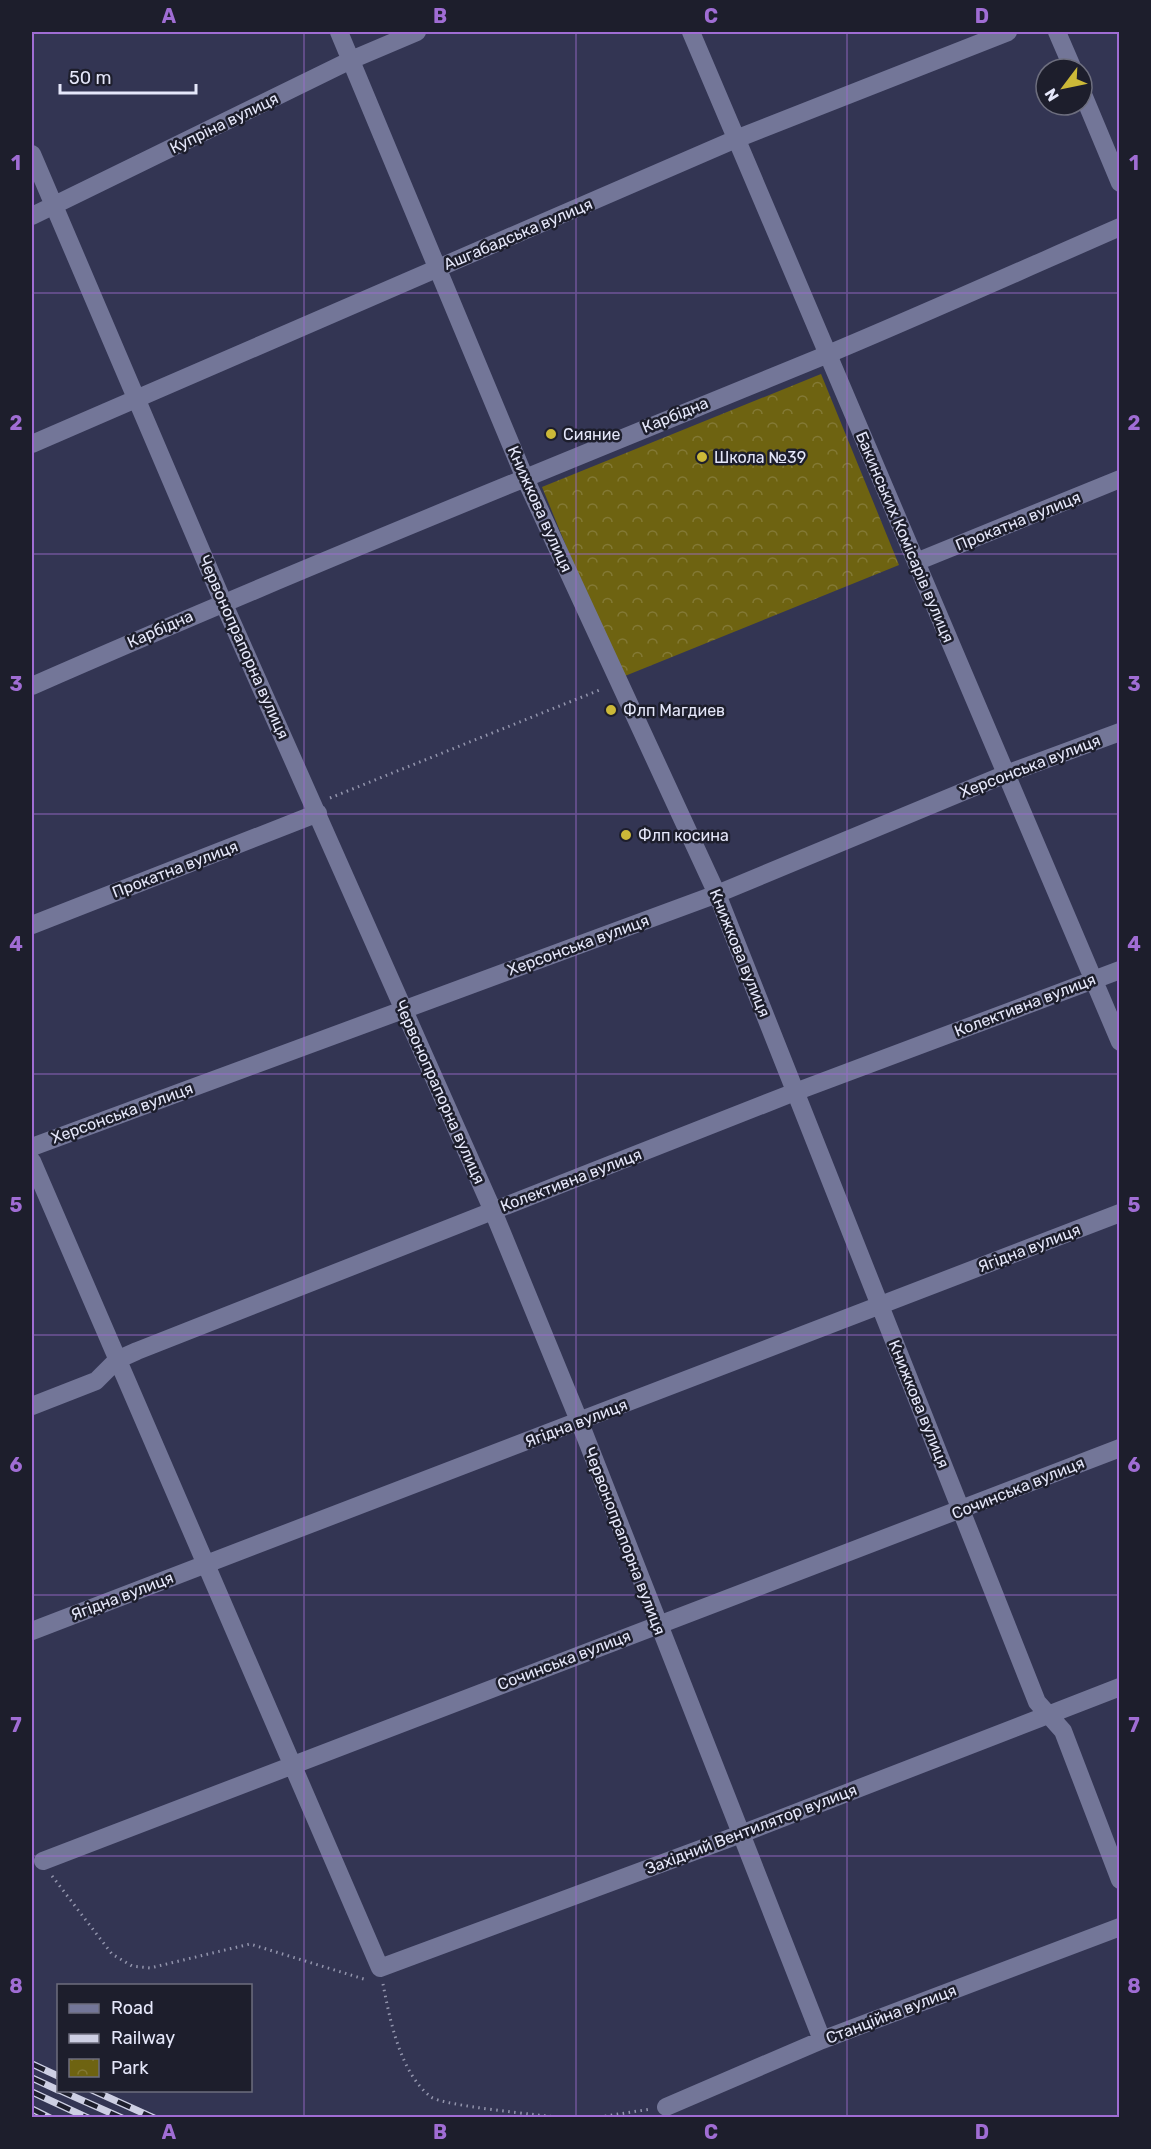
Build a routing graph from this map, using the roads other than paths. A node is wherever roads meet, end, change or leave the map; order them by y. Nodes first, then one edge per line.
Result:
1 (339, 32) edge
2 (417, 32) edge
3 (691, 32) edge
4 (1008, 32) edge
5 (1057, 32) edge
6 (1068, 57) edge
7 (351, 60) junction
8 (1092, 117) edge
9 (736, 139) junction
10 (32, 154) edge
11 (1119, 183) edge
12 (54, 207) junction
13 (32, 216) edge
14 (1119, 227) edge
15 (438, 269) junction
16 (828, 354) junction
17 (136, 401) junction
18 (32, 444) edge
19 (524, 476) junction
20 (1119, 479) edge
21 (916, 562) junction
22 (224, 602) junction
23 (32, 686) edge
24 (1119, 732) edge
25 (1006, 774) junction
26 (316, 809) junction
27 (717, 894) junction
28 (32, 925) edge
29 (1119, 970) edge
30 (1093, 980) junction
31 (403, 1008) junction
32 (1119, 1042) edge
33 (795, 1092) junction
34 (32, 1147) edge
35 (32, 1161) edge
36 (493, 1211) junction
37 (1119, 1213) edge
38 (880, 1305) junction
39 (117, 1360) junction
40 (32, 1406) edge
41 (580, 1422) junction
42 (1119, 1448) edge
43 (961, 1511) junction
44 (204, 1564) junction
45 (657, 1623) junction
46 (32, 1631) edge
47 (1119, 1687) edge
48 (1049, 1716) junction
49 (291, 1765) junction
50 (741, 1834) junction
51 (43, 1861) road end
52 (1119, 1880) edge
53 (1119, 1928) edge
54 (822, 2040) junction
55 (666, 2107) road end

1 - 7 street, Книжкова вулиця
2 - 7 street, Купріна вулиця
3 - 9 street, Бакинських Комісарів вулиця
4 - 9 street, Ашгабадська вулиця
5 - 6 street
7 - 12 street, Купріна вулиця
7 - 15 street, Книжкова вулиця
8 - 11 street
9 - 15 street, Ашгабадська вулиця
9 - 16 street, Бакинських Комісарів вулиця
10 - 12 street, Червонопрапорна вулиця
12 - 13 street, Купріна вулиця
12 - 17 street, Червонопрапорна вулиця
14 - 16 street, Карбідна
15 - 17 street, Ашгабадська вулиця
15 - 19 street, Книжкова вулиця
16 - 19 street, Карбідна
16 - 21 street, Бакинських Комісарів вулиця
17 - 18 street, Ашгабадська вулиця
17 - 22 street, Червонопрапорна вулиця
19 - 22 street, Карбідна
19 - 27 street, Книжкова вулиця
20 - 21 street, Прокатна вулиця
21 - 25 street, Бакинських Комісарів вулиця
22 - 23 street, Карбідна
22 - 26 street, Червонопрапорна вулиця
24 - 25 street, Херсонська вулиця
25 - 27 street, Херсонська вулиця
25 - 30 street, Бакинських Комісарів вулиця
26 - 28 street, Прокатна вулиця
26 - 31 street, Червонопрапорна вулиця
27 - 31 street, Херсонська вулиця
27 - 33 street, Книжкова вулиця
29 - 30 street, Колективна вулиця
30 - 32 street, Бакинських Комісарів вулиця
30 - 33 street, Колективна вулиця
31 - 34 street, Херсонська вулиця
31 - 36 street, Червонопрапорна вулиця
33 - 36 street, Колективна вулиця
33 - 38 street, Книжкова вулиця
35 - 39 street
36 - 39 street, Колективна вулиця
36 - 41 street, Червонопрапорна вулиця
37 - 38 street, Ягідна вулиця
38 - 41 street, Ягідна вулиця
38 - 43 street, Книжкова вулиця
39 - 40 street, Колективна вулиця
39 - 44 street
41 - 44 street, Ягідна вулиця
41 - 45 street, Червонопрапорна вулиця
42 - 43 street, Сочинська вулиця
43 - 45 street, Сочинська вулиця
43 - 48 street, Книжкова вулиця
44 - 46 street, Ягідна вулиця
44 - 49 street
45 - 49 street, Сочинська вулиця
45 - 50 street, Червонопрапорна вулиця
47 - 48 street, Західний Вентилятор вулиця
48 - 50 street, Західний Вентилятор вулиця
48 - 52 street, Книжкова вулиця
49 - 50 street, Західний Вентилятор вулиця
49 - 51 street, Сочинська вулиця
50 - 54 street, Червонопрапорна вулиця
53 - 54 street, Станційна вулиця
54 - 55 street, Станційна вулиця

